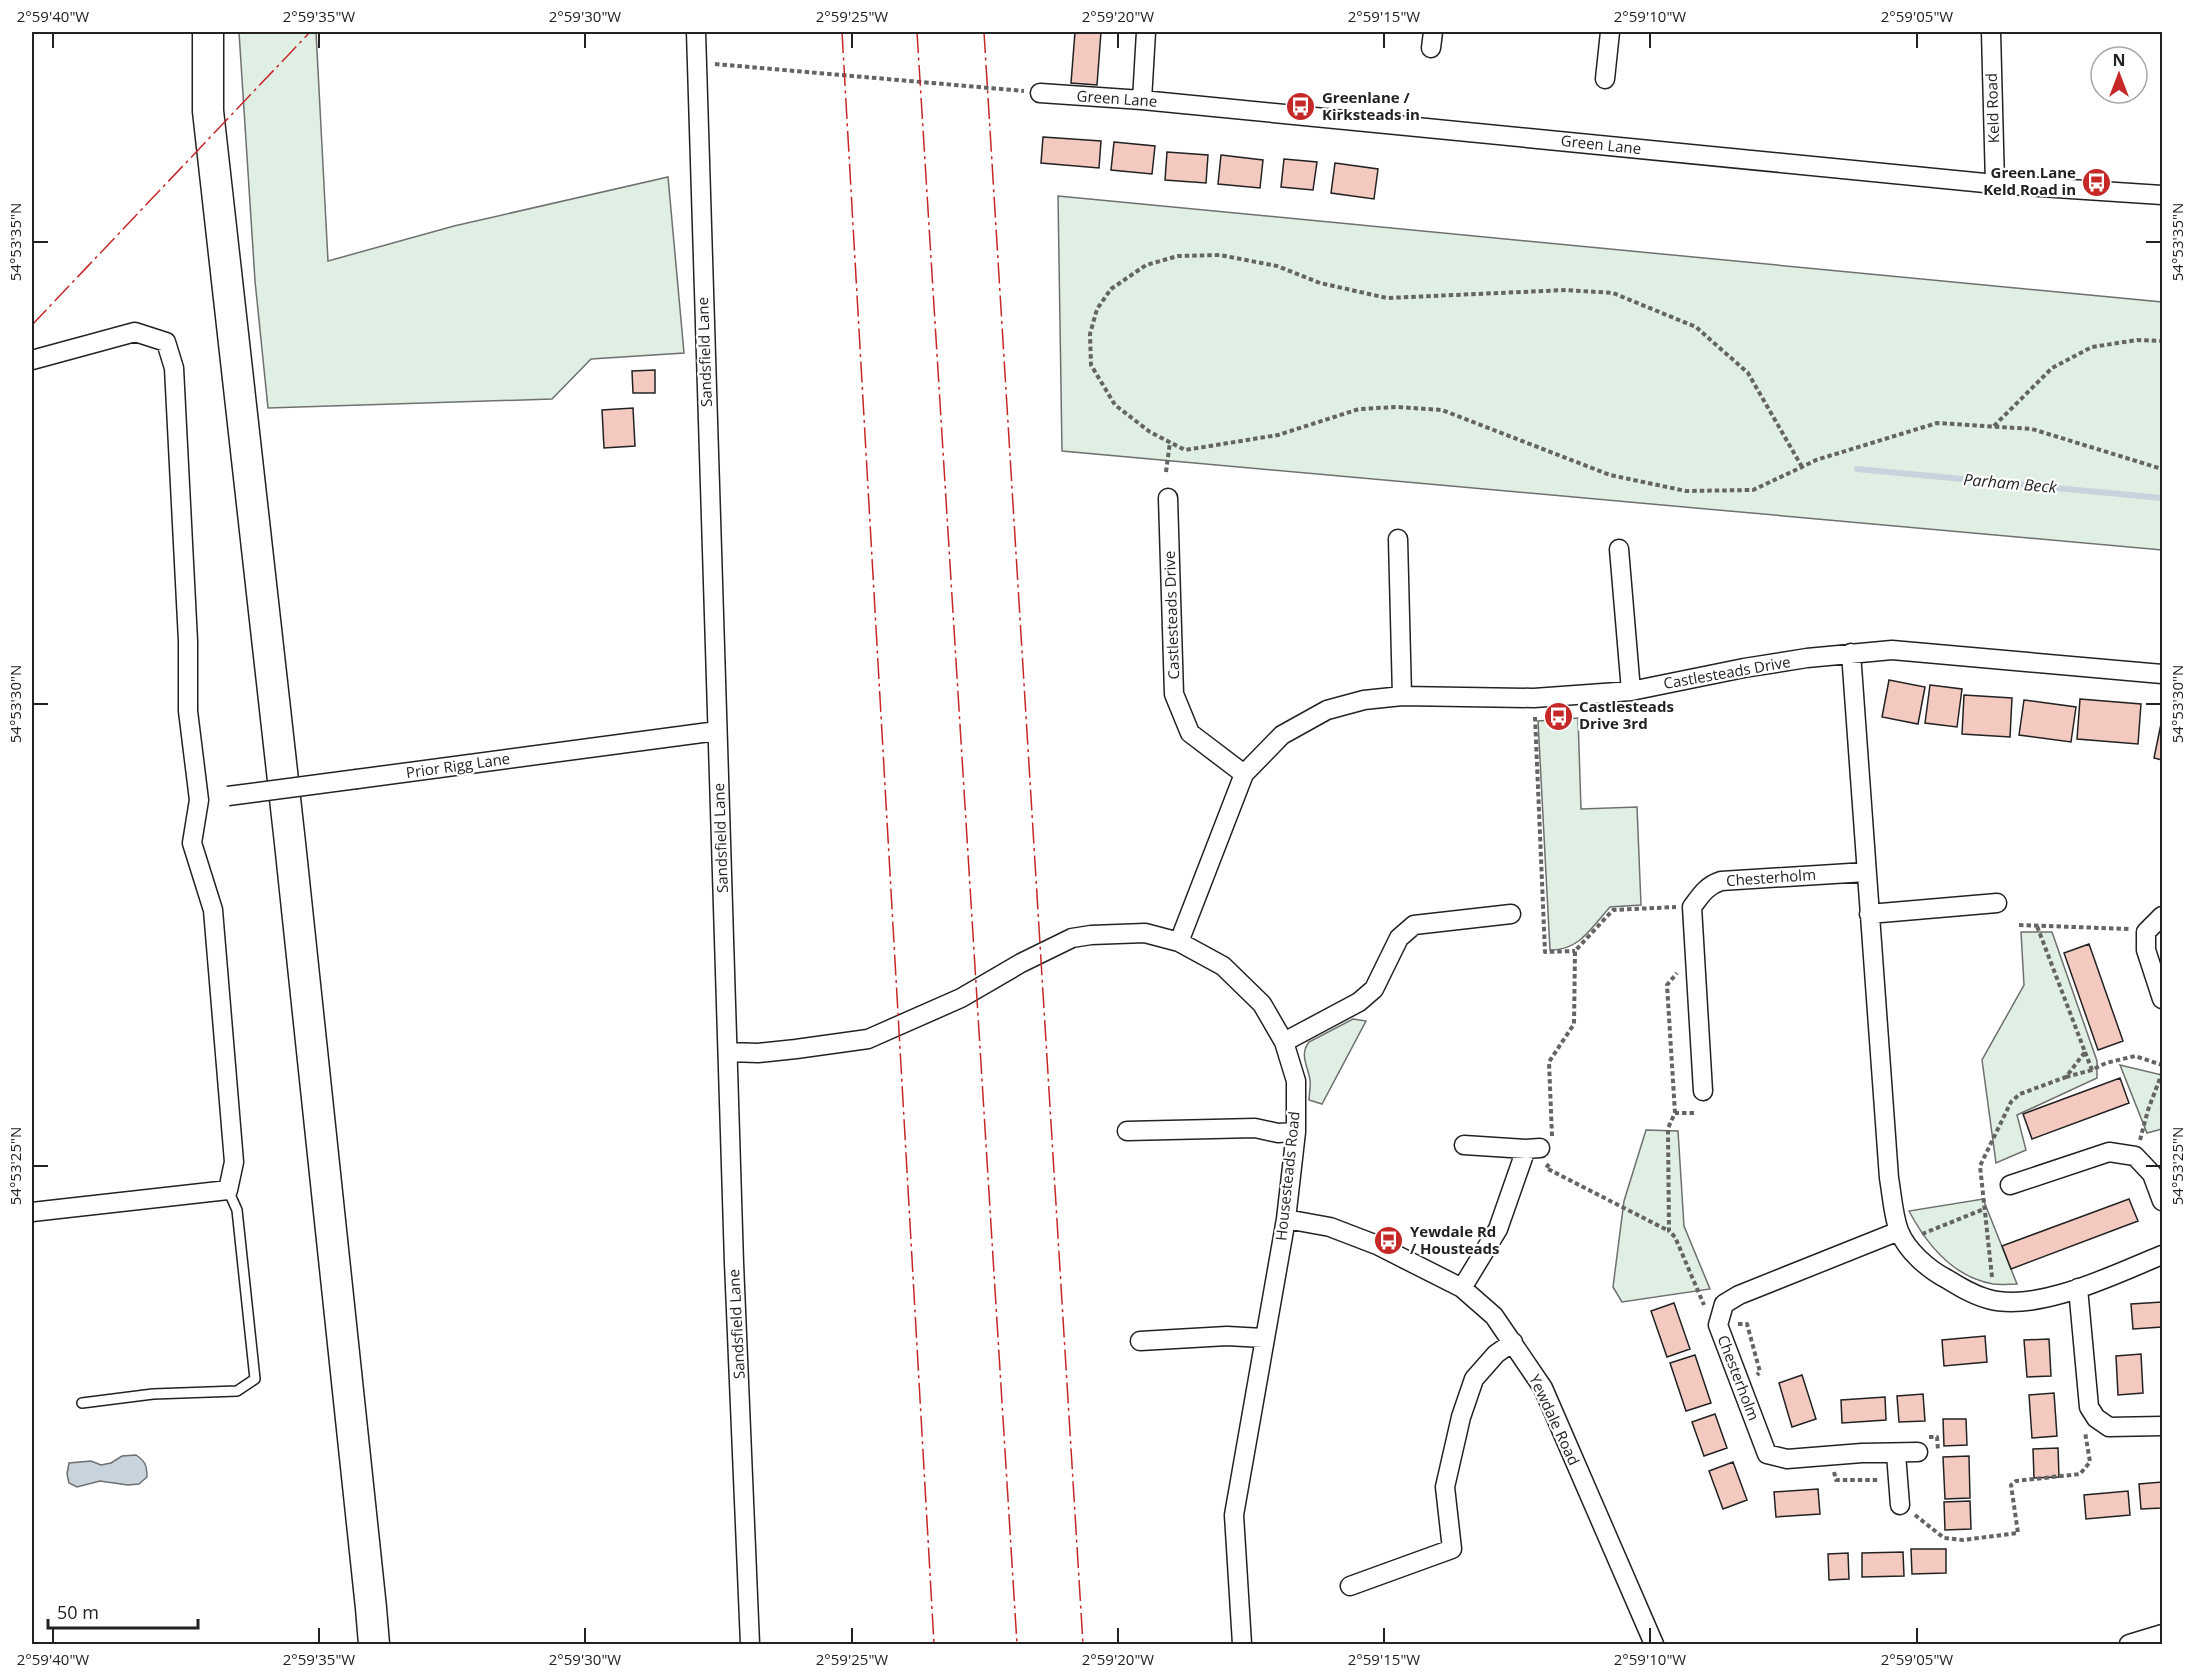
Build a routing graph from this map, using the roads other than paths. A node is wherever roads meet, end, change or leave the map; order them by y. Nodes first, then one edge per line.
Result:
1 (207, 32) edge
2 (696, 32) edge
3 (1146, 32) edge
4 (1610, 32) edge
5 (1990, 32) edge
6 (1605, 79) dead end
7 (1040, 93) road end
8 (1142, 100) junction
9 (1995, 184) junction
10 (2163, 195) edge
11 (32, 360) edge
12 (1168, 498) dead end
13 (1398, 539) dead end
14 (1619, 549) dead end
15 (1851, 653) junction
16 (2163, 674) edge
17 (1631, 691) junction
18 (1402, 696) junction
19 (717, 731) junction
20 (1244, 774) junction
21 (199, 800) junction
22 (1866, 872) junction
23 (1997, 903) dead end
24 (1510, 914) dead end
25 (1869, 914) junction
26 (2163, 916) edge
27 (1179, 942) junction
28 (2163, 999) edge
29 (1284, 1042) junction
30 (728, 1052) junction
31 (1703, 1091) dead end
32 (1127, 1131) dead end
33 (1296, 1132) junction
34 (1464, 1145) dead end
35 (2010, 1185) dead end
36 (228, 1191) junction
37 (2163, 1201) edge
38 (32, 1212) edge
39 (1286, 1219) junction
40 (1899, 1231) junction
41 (2163, 1255) edge
42 (1462, 1288) junction
43 (2078, 1288) junction
44 (1263, 1338) junction
45 (1140, 1341) dead end
46 (1513, 1342) junction
47 (82, 1403) dead end
48 (2163, 1426) edge
49 (1922, 1445) road end
50 (1896, 1454) junction
51 (1907, 1510) road end
52 (1350, 1586) dead end
53 (2155, 1639) edge
54 (374, 1644) edge
55 (750, 1644) edge
56 (1242, 1644) edge
57 (1654, 1644) edge
58 (2129, 1644) edge

1 - 54 highway
2 - 19 street, Sandsfield Lane
3 - 8 street
4 - 6 street
5 - 9 street, Keld Road
7 - 8 street, Green Lane
8 - 9 street, Green Lane
9 - 10 street, Green Lane
11 - 21 street
12 - 20 street, Castlesteads Drive
13 - 18 street
14 - 17 street
15 - 16 street, Castlesteads Drive
15 - 17 street, Castlesteads Drive
15 - 22 street
17 - 18 street, Castlesteads Drive
18 - 20 street, Castlesteads Drive
19 - 21 street, Prior Rigg Lane, bridge
19 - 30 street, Sandsfield Lane
20 - 27 street, Castlesteads Drive
21 - 36 street
22 - 25 street
22 - 31 street, Chesterholm
23 - 25 street
24 - 29 street
25 - 40 street
26 - 28 street
27 - 29 street, Housesteads Road
27 - 30 street, Housesteads Road
29 - 33 street, Housesteads Road
30 - 55 street, Sandsfield Lane
32 - 33 street
33 - 39 street, Housesteads Road
34 - 42 street
35 - 37 street
36 - 38 street
36 - 47 lane
39 - 42 street, Yewdale Road
39 - 44 street, Housesteads Road
40 - 43 street
40 - 50 street, Chesterholm
41 - 43 street
42 - 46 street, Yewdale Road
43 - 48 street
44 - 45 street
44 - 56 street, Housesteads Road
46 - 52 street
46 - 57 street, Yewdale Road
49 - 50 street, Chesterholm
50 - 51 street
53 - 58 street

